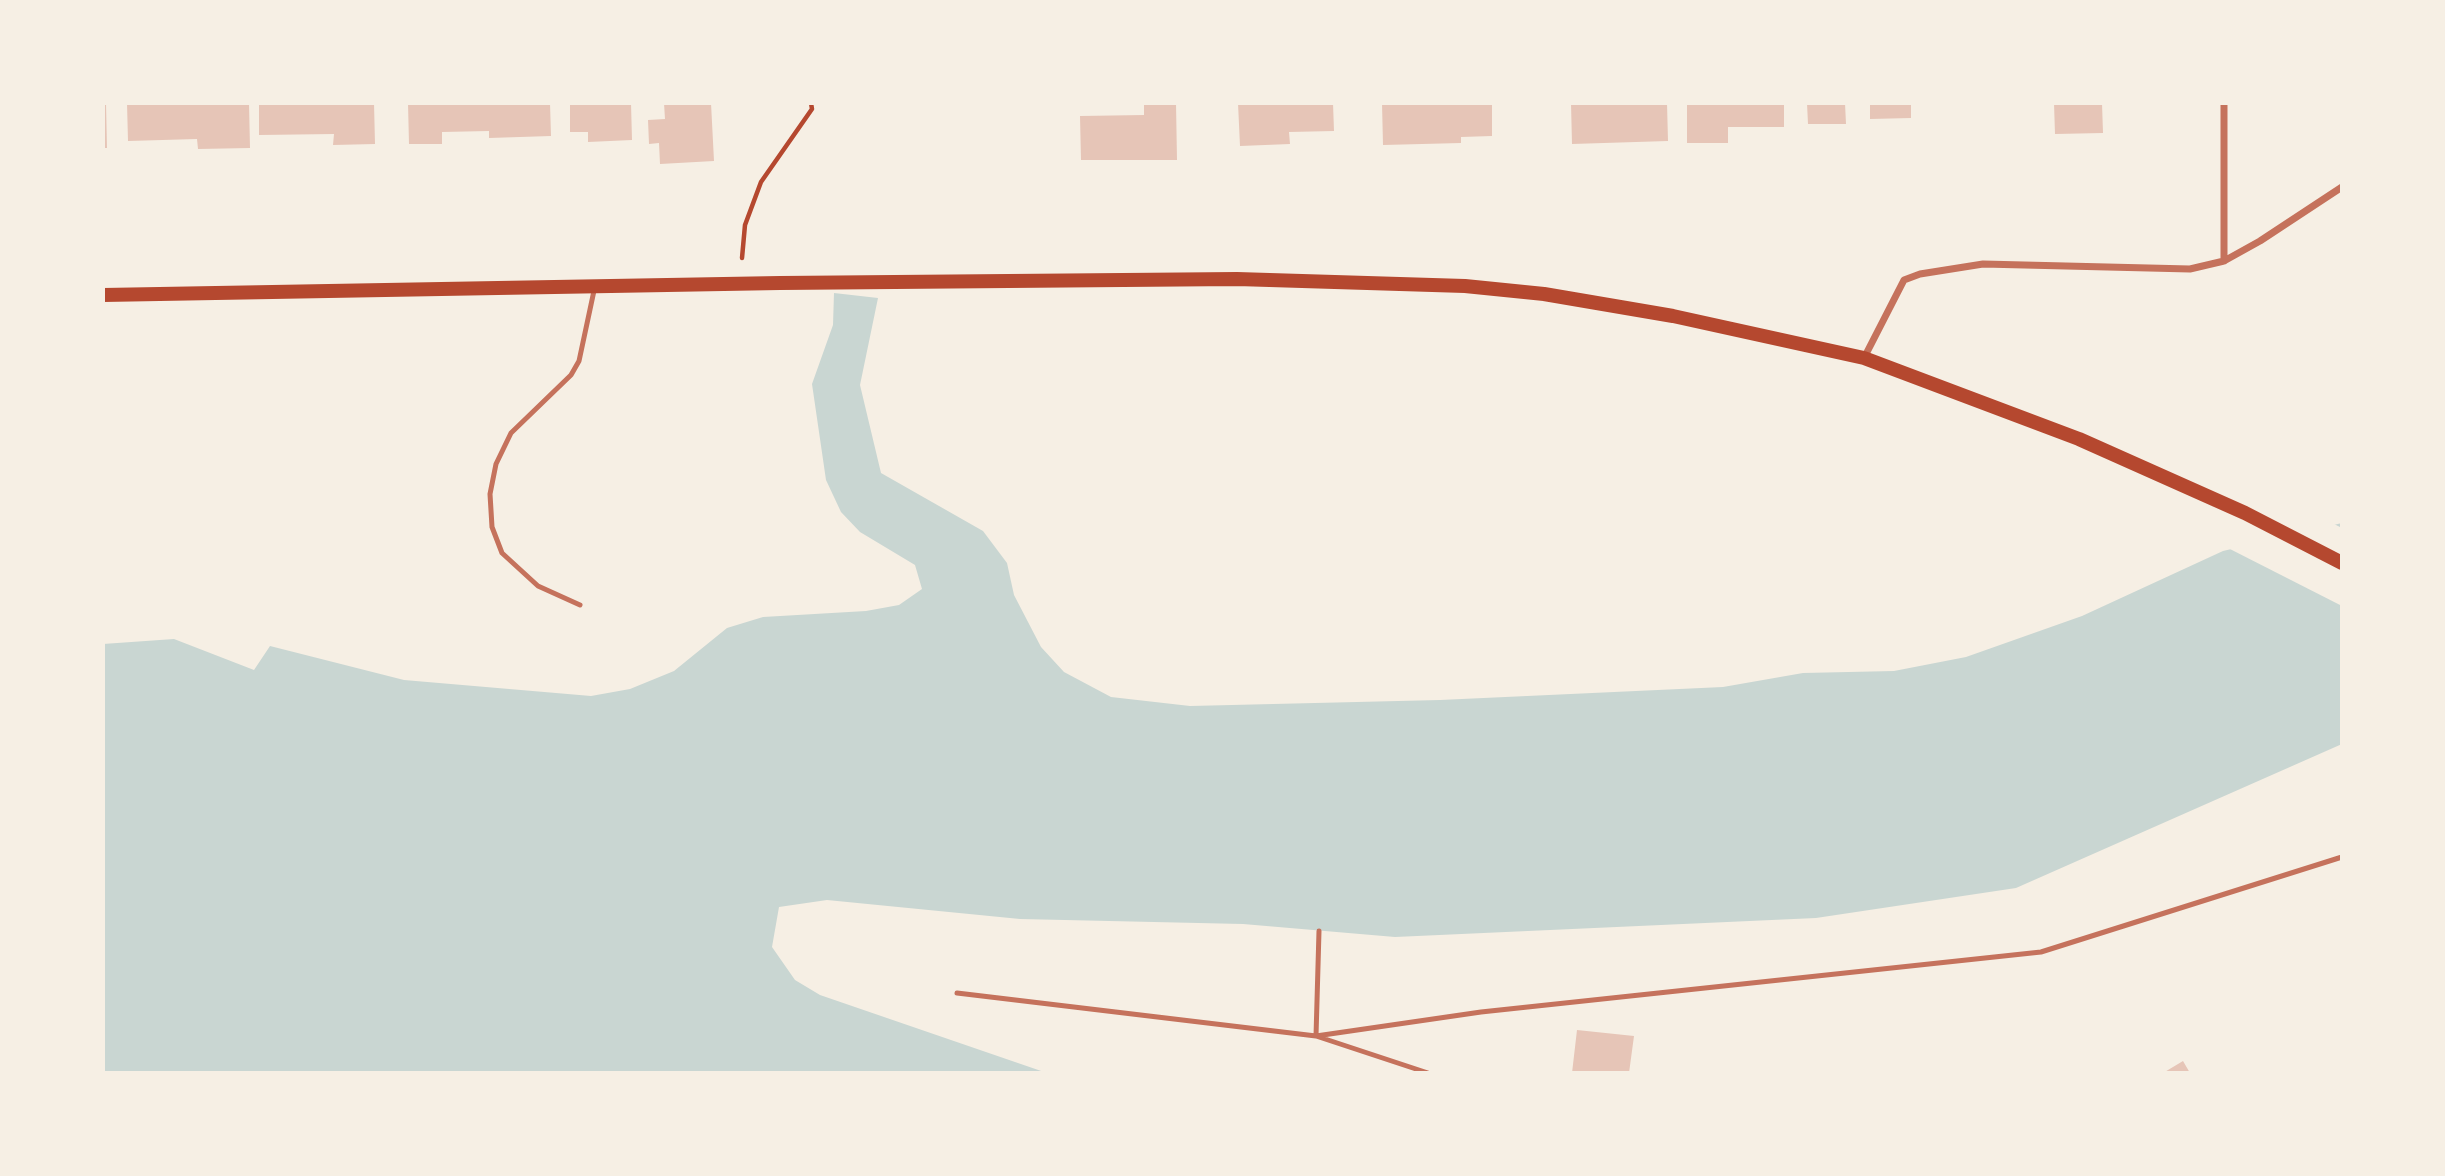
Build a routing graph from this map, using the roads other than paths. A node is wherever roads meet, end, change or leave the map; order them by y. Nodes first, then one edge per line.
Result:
1 (2224, 103) edge
2 (2342, 187) edge
3 (2224, 261) junction
4 (595, 286) junction
5 (103, 295) edge
6 (1864, 358) junction
7 (2342, 563) edge
8 (580, 605) dead end
9 (2342, 857) edge
10 (1319, 931) dead end
11 (957, 993) dead end
12 (1316, 1036) junction
13 (1429, 1073) edge

1 - 3 street
2 - 3 street
3 - 6 street
4 - 5 main road
4 - 6 main road
4 - 8 lane
6 - 7 main road
9 - 12 lane
10 - 12 lane
11 - 12 lane
12 - 13 lane

